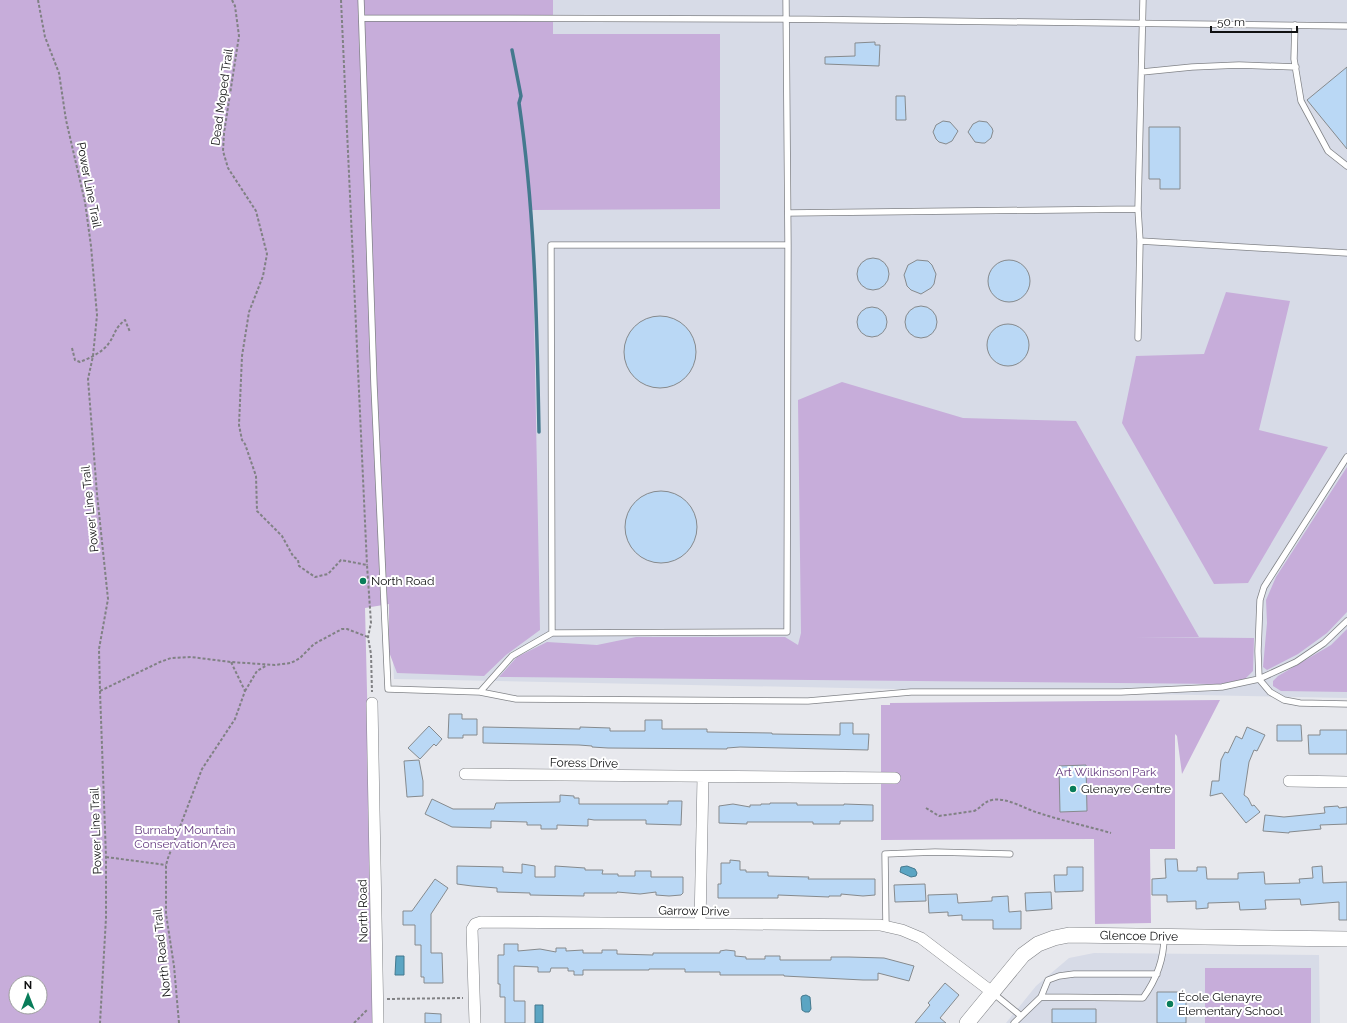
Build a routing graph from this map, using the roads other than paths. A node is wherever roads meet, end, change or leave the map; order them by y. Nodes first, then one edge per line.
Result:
1 (361, 0) edge
2 (786, 0) edge
3 (1143, 0) edge
4 (362, 18) junction
5 (786, 19) junction
6 (1143, 24) junction
7 (1295, 25) junction
8 (1347, 26) edge
9 (1296, 67) junction
10 (1142, 72) junction
11 (1347, 166) edge
12 (1138, 208) junction
13 (788, 213) junction
14 (1140, 241) junction
15 (788, 245) junction
16 (1347, 253) edge
17 (1138, 338) dead end
18 (1347, 457) edge
19 (1347, 621) edge
20 (552, 633) junction
21 (1259, 679) junction
22 (480, 692) junction
23 (372, 703) road end
24 (1347, 704) edge
25 (465, 774) dead end
26 (703, 777) junction
27 (895, 778) dead end
28 (1288, 782) dead end
29 (1347, 782) edge
30 (1010, 854) dead end
31 (700, 924) junction
32 (886, 927) junction
33 (1164, 937) junction
34 (1347, 938) edge
35 (1157, 974) junction
36 (992, 992) junction
37 (1041, 997) junction
38 (1021, 1016) junction
39 (378, 1023) edge
40 (475, 1023) edge
41 (967, 1023) edge
42 (1014, 1023) edge

1 - 4 lane
2 - 5 lane
3 - 6 lane
4 - 5 lane
4 - 22 lane
5 - 6 lane
5 - 13 lane
6 - 7 lane
6 - 10 lane
7 - 8 lane
7 - 9 lane
9 - 10 lane
9 - 11 lane
10 - 12 lane
12 - 13 lane
12 - 14 lane
13 - 15 lane
14 - 16 lane
14 - 17 lane
15 - 20 lane
15 - 20 lane
18 - 21 lane
19 - 21 lane
20 - 22 lane
21 - 22 lane
21 - 24 lane
23 - 39 street, North Road
25 - 26 street, Foress Drive
26 - 27 street, Foress Drive
26 - 31 street
28 - 29 street
30 - 32 lane
31 - 32 street, Garrow Drive
31 - 40 street, Garrow Drive
32 - 36 street, Garrow Drive
33 - 34 street, Glencoe Drive
33 - 35 lane
33 - 36 street, Glencoe Drive
35 - 37 lane
35 - 37 lane
36 - 38 lane
36 - 41 street, Glencoe Drive
37 - 38 lane
38 - 42 lane

